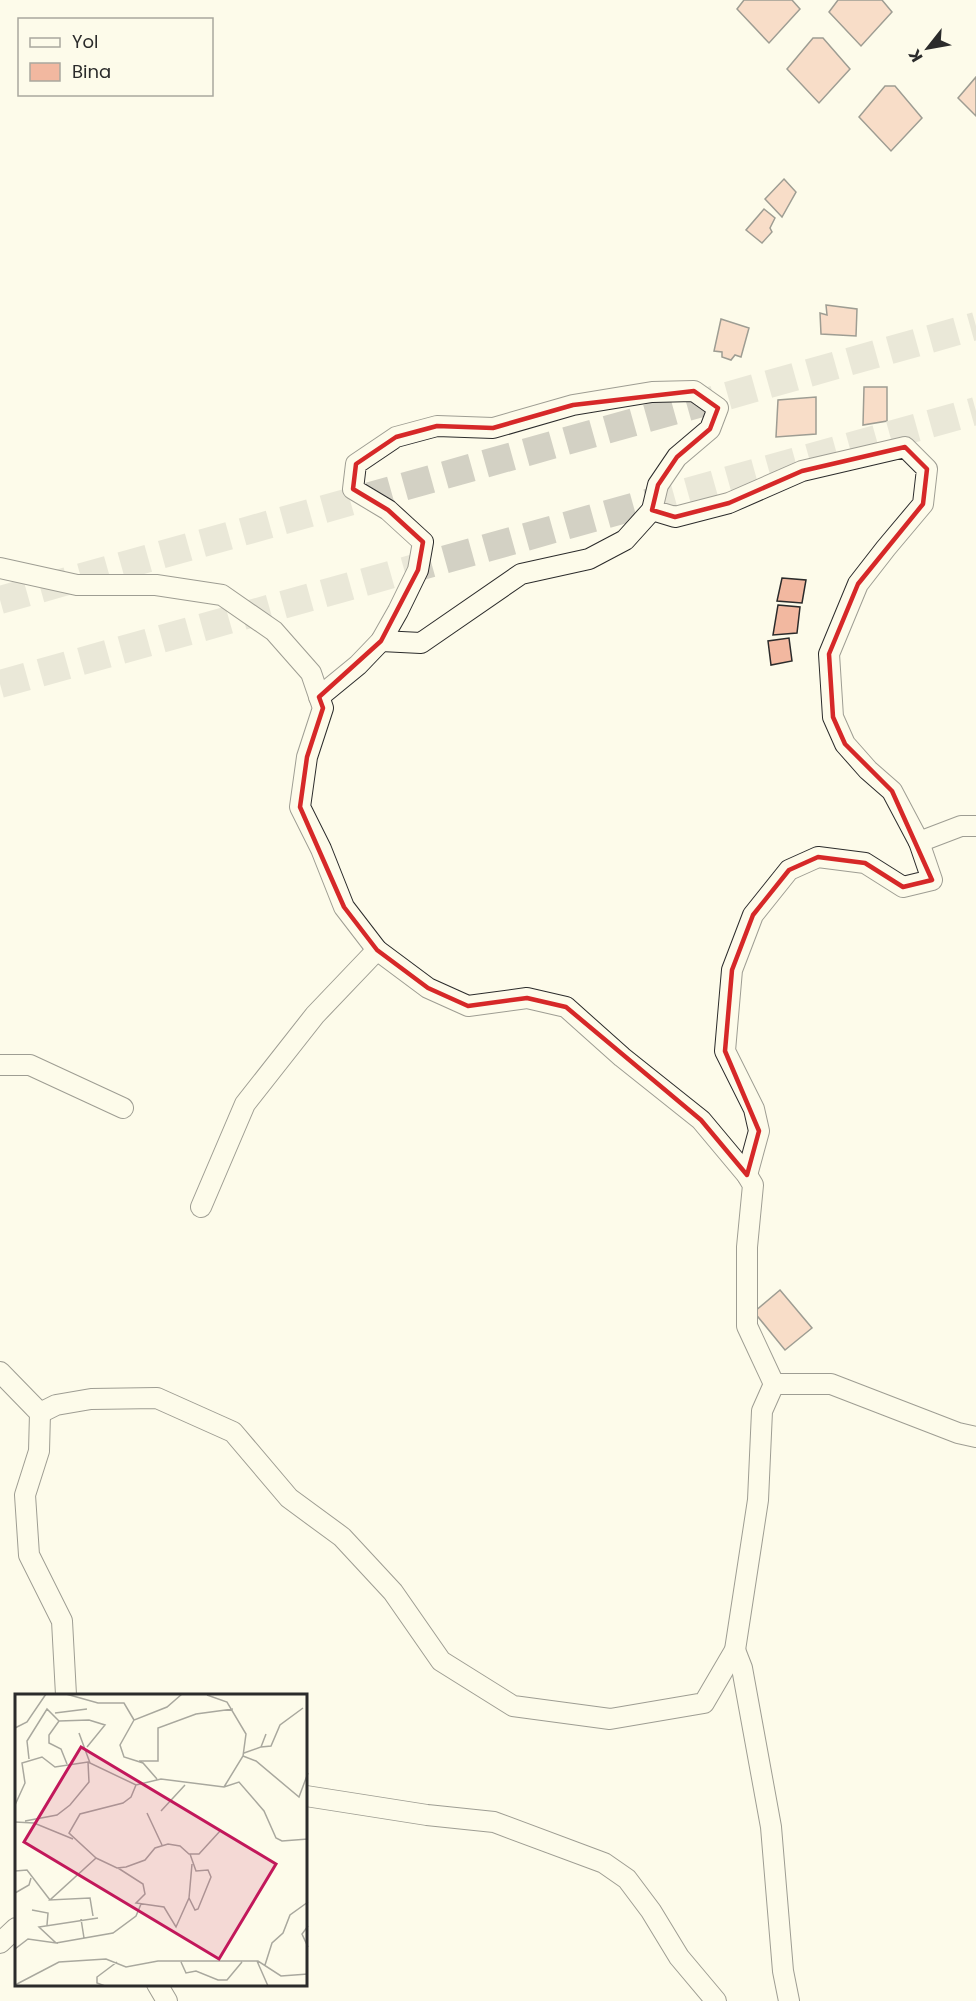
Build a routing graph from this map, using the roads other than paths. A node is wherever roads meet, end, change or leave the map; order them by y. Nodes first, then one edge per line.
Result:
1 (652, 510) junction
2 (0, 568) edge
3 (381, 641) junction
4 (319, 697) junction
5 (976, 826) edge
6 (919, 842) junction
7 (376, 950) junction
8 (0, 1065) edge
9 (123, 1108) dead end
10 (747, 1175) junction
11 (201, 1207) dead end
12 (0, 1372) edge
13 (774, 1383) junction
14 (40, 1413) junction
15 (976, 1437) edge
16 (735, 1650) junction
17 (66, 1694) edge
18 (308, 1796) edge
19 (15, 1929) edge
20 (0, 1943) edge
21 (158, 1986) edge
22 (167, 2001) edge
23 (716, 2001) edge
24 (789, 2001) edge

1 - 3 street
1 - 3 street
1 - 6 street
2 - 4 street
3 - 4 street
4 - 7 street
5 - 6 street
6 - 10 street
7 - 10 street
7 - 11 street
8 - 9 street
10 - 13 street
12 - 14 street
13 - 15 street
13 - 16 street
14 - 16 street
14 - 17 street
16 - 24 street
18 - 23 street
19 - 20 street
21 - 22 street

